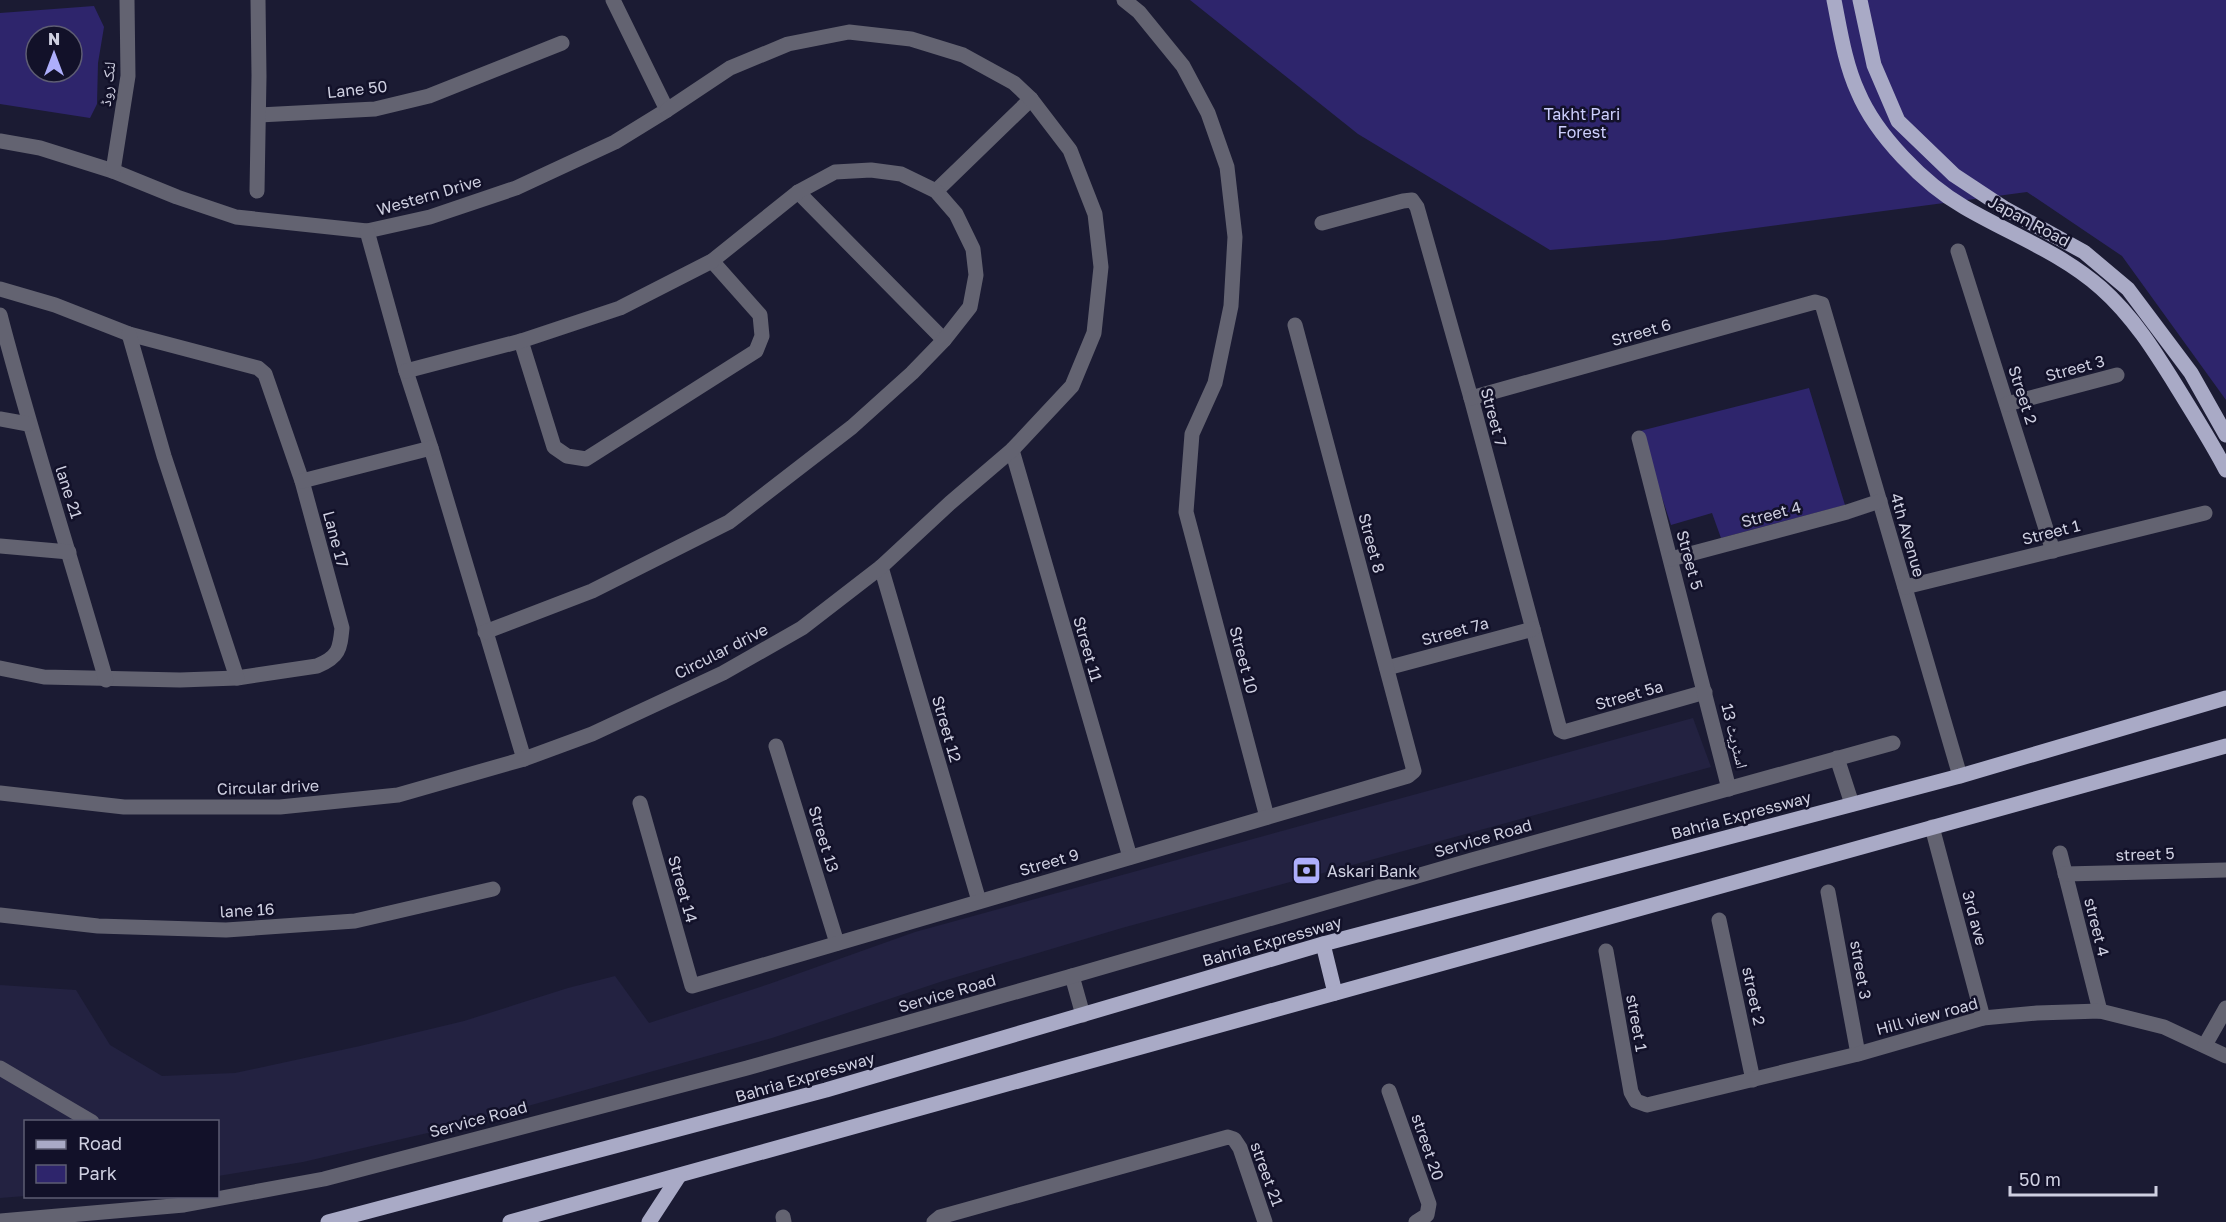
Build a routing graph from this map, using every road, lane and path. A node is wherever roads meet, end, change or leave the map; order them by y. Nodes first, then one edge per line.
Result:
1 (127, 0) edge
2 (258, 0) edge
3 (613, 0) edge
4 (1124, 0) edge
5 (1834, 0) edge
6 (1860, 0) edge
7 (562, 43) dead end
8 (1031, 99) junction
9 (667, 110) junction
10 (259, 115) junction
11 (0, 141) edge
12 (113, 171) junction
13 (256, 191) dead end
14 (936, 191) junction
15 (798, 192) junction
16 (1322, 223) dead end
17 (367, 231) junction
18 (1958, 251) dead end
19 (712, 261) junction
20 (0, 289) edge
21 (1822, 304) joint
22 (0, 315) edge
23 (1295, 325) dead end
24 (129, 334) junction
25 (944, 340) junction
26 (522, 341) junction
27 (406, 371) junction
28 (2117, 375) dead end
29 (1471, 399) junction
30 (2007, 404) junction
31 (0, 419) edge
32 (28, 424) junction
33 (2226, 435) edge
34 (1639, 438) dead end
35 (431, 448) junction
36 (1012, 450) junction
37 (2226, 470) edge
38 (302, 481) junction
39 (1880, 501) junction
40 (2205, 513) dead end
41 (0, 546) edge
42 (2053, 550) junction
43 (69, 552) junction
44 (1671, 559) junction
45 (881, 567) junction
46 (1905, 587) junction
47 (1533, 629) junction
48 (485, 632) junction
49 (0, 668) edge
50 (1387, 668) junction
51 (237, 678) junction
52 (106, 680) junction
53 (1705, 692) junction
54 (2226, 698) edge
55 (1563, 732) joint
56 (1893, 743) dead end
57 (776, 746) dead end
58 (2226, 746) edge
59 (1837, 758) junction
60 (524, 759) junction
61 (1414, 771) joint
62 (1960, 776) junction
63 (1729, 789) junction
64 (0, 793) edge
65 (640, 803) dead end
66 (1852, 804) junction
67 (1267, 817) junction
68 (1932, 827) junction
69 (2060, 853) dead end
70 (1130, 857) junction
71 (2226, 870) edge
72 (2065, 874) junction
73 (493, 889) dead end
74 (1828, 892) dead end
75 (979, 902) junction
76 (0, 915) edge
77 (1719, 920) dead end
78 (837, 943) junction
79 (1323, 944) junction
80 (1606, 951) dead end
81 (1072, 976) junction
82 (692, 986) joint
83 (1335, 993) junction
84 (2226, 1008) edge
85 (2100, 1011) junction
86 (1083, 1015) junction
87 (1983, 1018) junction
88 (2205, 1046) junction
89 (1858, 1054) junction
90 (2226, 1056) edge
91 (0, 1068) edge
92 (1753, 1080) junction
93 (1389, 1091) dead end
94 (1636, 1101) joint
95 (89, 1120) edge
96 (679, 1176) junction
97 (125, 1203) edge
98 (1422, 1219) edge
99 (0, 1221) edge
100 (328, 1222) edge
101 (510, 1222) edge
102 (649, 1222) edge
103 (934, 1222) edge
104 (1266, 1222) edge

1 - 12 street, لنک روڈ
2 - 10 street
3 - 9 street
4 - 67 street, Street 10
5 - 37 main road, Japan Road
6 - 33 main road, Japan Road
7 - 10 street, Lane 50
8 - 9 street, Western Drive
8 - 14 street
8 - 36 street, Circular drive
9 - 17 street, Western Drive
10 - 13 street
11 - 12 street, Western Drive
12 - 17 street, Western Drive
14 - 15 street
14 - 25 street
15 - 19 street
15 - 25 street
16 - 29 street, Street 7
17 - 27 street
18 - 30 street, Street 2
19 - 26 street
19 - 26 street
20 - 24 street, Lane 17
21 - 29 street, Street 6
21 - 39 street, 4th Avenue
22 - 32 street, lane 21
23 - 50 street, Street 8
24 - 38 street, Lane 17
24 - 51 street
25 - 48 street
26 - 27 street
27 - 35 street
28 - 30 street, Street 3
29 - 47 street, Street 7
30 - 42 street, Street 2
31 - 32 street
32 - 43 street, lane 21
34 - 44 street, Street 5
35 - 38 street
35 - 48 street
36 - 45 street, Circular drive
36 - 70 street, Street 11
38 - 51 street, Lane 17
39 - 44 street, Street 4
39 - 46 street, 4th Avenue
40 - 42 street, Street 1
41 - 43 street
42 - 46 street, Street 1
43 - 52 street, lane 21
44 - 53 street, Street 5
45 - 60 street, Circular drive
45 - 75 street, Street 12
46 - 62 street, 4th Avenue
47 - 50 street, Street 7a
47 - 55 street, Street 7
48 - 60 street
49 - 52 street, Lane 17
50 - 61 street, Street 8
51 - 52 street, Lane 17
53 - 55 street, Street 5a
53 - 63 street, اسٹریٹ 13
54 - 62 main road, Bahria Expressway
56 - 59 street, Service Road
57 - 78 street, Street 13
58 - 68 main road
59 - 63 street, Service Road
59 - 66 street
60 - 64 street, Circular drive
61 - 67 street, Street 9
62 - 66 main road, Bahria Expressway
63 - 81 street, Service Road
65 - 82 street, Street 14
66 - 79 main road, Bahria Expressway
67 - 70 street, Street 9
68 - 83 main road
68 - 87 street, 3rd ave
69 - 72 street, street 4
70 - 75 street, Street 9
71 - 72 street, street 5
72 - 85 street, street 4
73 - 76 street, lane 16
74 - 89 street, street 3
75 - 78 street, Street 9
77 - 92 street, street 2
78 - 82 street, Street 9
79 - 83 main road
79 - 86 main road, Bahria Expressway
80 - 94 street, street 1
81 - 86 street
81 - 97 street, Service Road
83 - 96 main road
84 - 88 street
85 - 87 street, Hill view road
85 - 88 street, Hill view road
86 - 100 main road, Bahria Expressway
87 - 89 street, Hill view road
88 - 90 street, Hill view road
89 - 92 street, Hill view road
91 - 95 street
92 - 94 street, Hill view road
93 - 98 street, street 20
96 - 101 main road
96 - 102 main road
97 - 99 street, Service Road
103 - 104 street, street 21

